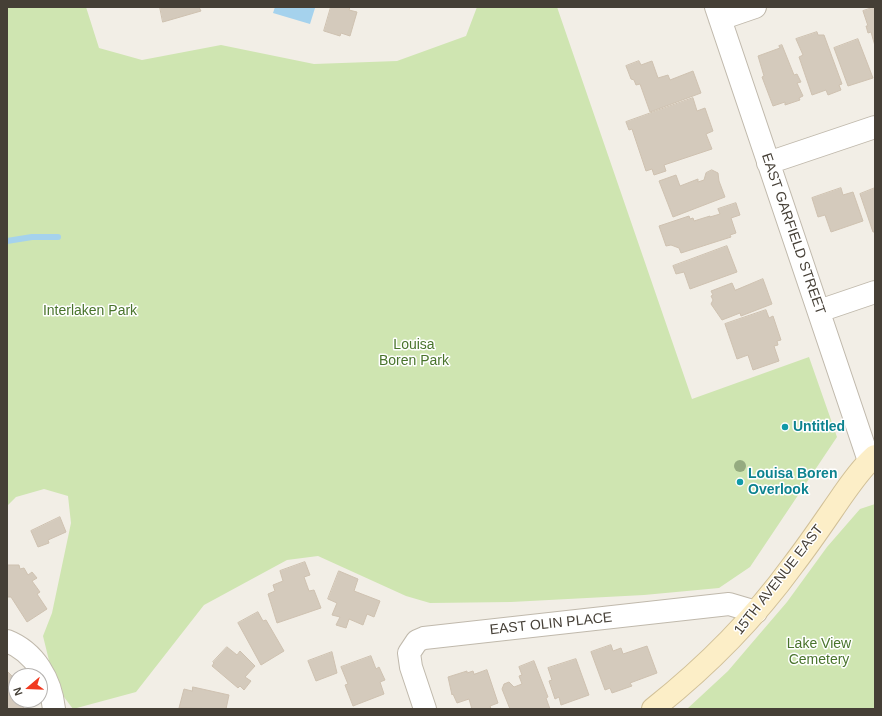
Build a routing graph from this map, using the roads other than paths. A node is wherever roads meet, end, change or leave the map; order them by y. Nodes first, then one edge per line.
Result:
1 (755, 7) edge
2 (718, 13) edge
3 (875, 127) edge
4 (768, 163) junction
5 (875, 292) edge
6 (819, 311) junction
7 (872, 459) edge
8 (756, 612) junction
9 (7, 641) edge
10 (54, 709) edge
11 (425, 709) edge
12 (654, 709) edge

1 - 2 street
2 - 4 street, EAST GARFIELD STREET
3 - 4 street
4 - 6 street, EAST GARFIELD STREET
5 - 6 street
6 - 7 street, EAST GARFIELD STREET
7 - 8 street, 15TH AVENUE EAST
8 - 11 street, EAST OLIN PLACE
8 - 12 street, 15TH AVENUE EAST
9 - 10 street

